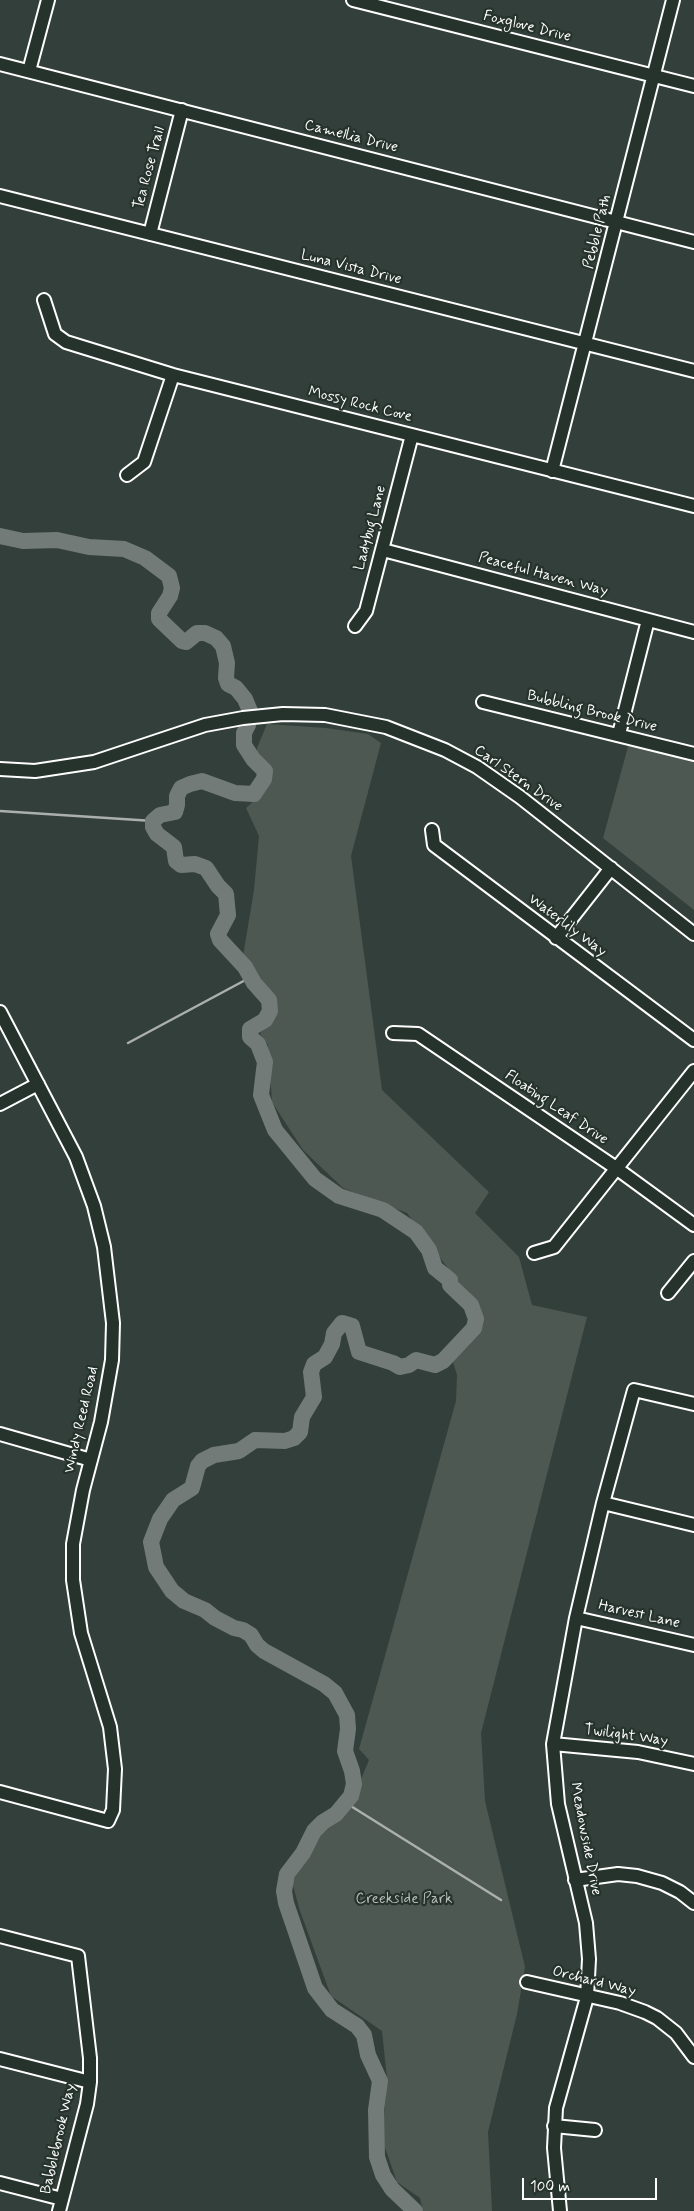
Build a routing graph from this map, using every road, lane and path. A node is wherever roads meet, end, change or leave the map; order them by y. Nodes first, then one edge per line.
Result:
1 (48, 0) edge
2 (353, 0) edge
3 (673, 0) edge
4 (0, 64) edge
5 (29, 71) junction
6 (654, 75) junction
7 (694, 86) edge
8 (182, 110) junction
9 (0, 196) edge
10 (617, 223) junction
11 (150, 234) junction
12 (694, 242) edge
13 (44, 300) dead end
14 (585, 344) junction
15 (694, 371) edge
16 (173, 375) junction
17 (412, 436) junction
18 (552, 471) junction
19 (127, 475) dead end
20 (694, 506) edge
21 (383, 550) junction
22 (648, 620) junction
23 (355, 626) dead end
24 (694, 632) edge
25 (483, 702) dead end
26 (619, 734) junction
27 (694, 754) edge
28 (0, 769) edge
29 (432, 830) dead end
30 (611, 868) junction
31 (694, 934) edge
32 (556, 938) junction
33 (0, 1012) edge
34 (393, 1033) dead end
35 (694, 1040) edge
36 (694, 1071) edge
37 (38, 1084) junction
38 (0, 1104) edge
39 (616, 1168) junction
40 (694, 1225) edge
41 (534, 1253) dead end
42 (694, 1261) edge
43 (668, 1293) dead end
44 (694, 1404) edge
45 (0, 1434) edge
46 (91, 1460) junction
47 (603, 1503) junction
48 (694, 1525) edge
49 (576, 1618) junction
50 (694, 1644) edge
51 (553, 1744) junction
52 (694, 1764) edge
53 (0, 1792) edge
54 (575, 1880) junction
55 (694, 1903) edge
56 (0, 1936) edge
57 (527, 1982) dead end
58 (587, 1997) junction
59 (694, 2057) edge
60 (0, 2059) edge
61 (90, 2082) junction
62 (554, 2126) junction
63 (595, 2130) dead end
64 (0, 2183) edge
65 (61, 2205) edge
66 (560, 2211) edge

1 - 5 street
2 - 6 street, Foxglove Drive
3 - 6 street, Pebble Path
4 - 5 street, Camellia Drive
5 - 8 street, Camellia Drive
6 - 7 street, Foxglove Drive
6 - 10 street, Pebble Path
8 - 10 street, Camellia Drive
8 - 11 street, Tea Rose Trail
9 - 11 street, Luna Vista Drive
10 - 12 street, Camellia Drive
10 - 14 street, Pebble Path
11 - 14 street, Luna Vista Drive
13 - 16 street, Mossy Rock Cove
14 - 15 street, Luna Vista Drive
14 - 18 street, Pebble Path
16 - 17 street, Mossy Rock Cove
16 - 19 street
17 - 18 street, Mossy Rock Cove
17 - 21 street, Ladybug Lane
18 - 20 street, Mossy Rock Cove
21 - 22 street, Peaceful Haven Way
21 - 23 street, Ladybug Lane
22 - 24 street, Peaceful Haven Way
22 - 26 street
25 - 26 street, Bubbling Brook Drive
26 - 27 street, Bubbling Brook Drive
28 - 30 street, Carl Stern Drive
29 - 32 street, Waterlily Way
30 - 31 street, Carl Stern Drive
30 - 32 street
32 - 35 street, Waterlily Way
33 - 37 street, Windy Reed Road
34 - 39 street, Floating Leaf Drive
36 - 39 street
37 - 38 street
37 - 46 street, Windy Reed Road
39 - 40 street, Floating Leaf Drive
39 - 41 street
42 - 43 street
44 - 47 street, Meadowside Drive
45 - 46 street
46 - 53 street, Windy Reed Road
47 - 48 street
47 - 49 street, Meadowside Drive
49 - 50 street, Harvest Lane
49 - 51 street, Meadowside Drive
51 - 52 street, Twilight Way
51 - 54 street, Meadowside Drive
54 - 55 street
54 - 58 street, Meadowside Drive
56 - 61 street, Babblebrook Way
57 - 58 street, Orchard Way
58 - 59 street, Orchard Way
58 - 62 street, Meadowside Drive
60 - 61 street
61 - 65 street, Babblebrook Way
62 - 63 street
62 - 66 street, Meadowside Drive
64 - 65 street

